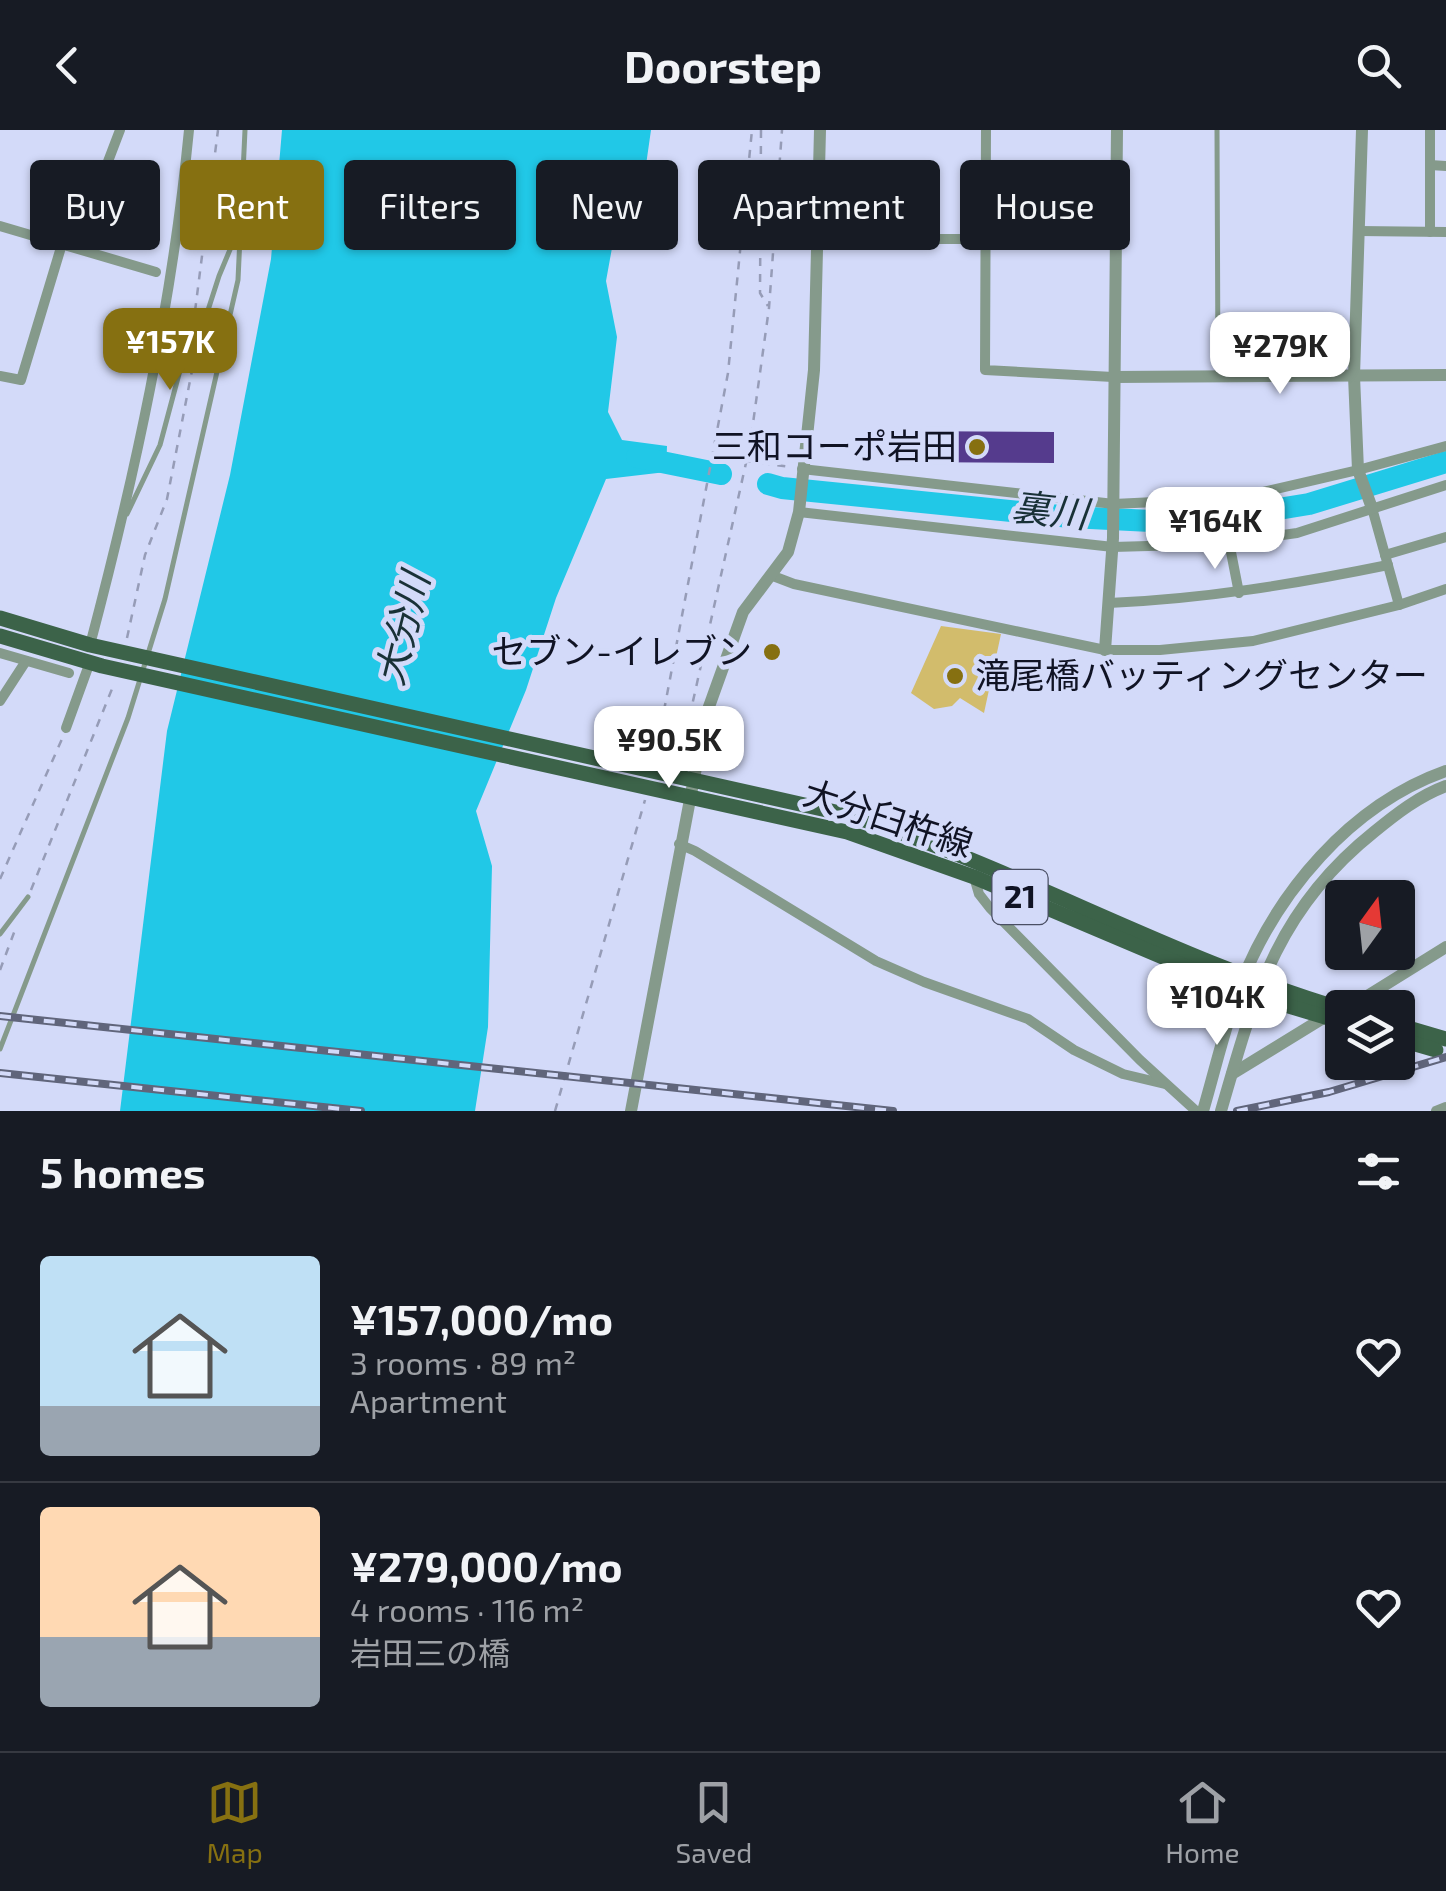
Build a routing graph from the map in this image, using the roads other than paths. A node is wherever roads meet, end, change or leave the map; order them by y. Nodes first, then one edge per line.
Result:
1 (120, 130) edge
2 (189, 130) edge
3 (245, 130) edge
4 (820, 130) edge
5 (986, 130) edge
6 (1117, 130) edge
7 (1218, 130) edge
8 (1362, 130) edge
9 (1430, 130) edge
10 (109, 160) edge
11 (244, 160) edge
12 (819, 160) edge
13 (986, 160) edge
14 (1430, 165) junction
15 (1446, 166) edge
16 (0, 226) edge
17 (1358, 231) junction
18 (1430, 232) junction
19 (1446, 232) edge
20 (30, 235) edge
21 (64, 250) edge
22 (83, 250) edge
23 (230, 250) edge
24 (240, 250) edge
25 (816, 250) edge
26 (985, 250) edge
27 (156, 272) joint
28 (173, 277) junction
29 (1446, 374) edge
30 (1218, 376) junction
31 (1354, 376) junction
32 (1113, 377) junction
33 (1, 379) edge
34 (1446, 446) edge
35 (802, 472) junction
36 (1359, 473) junction
37 (1446, 485) edge
38 (1370, 503) junction
39 (1114, 508) junction
40 (800, 512) junction
41 (122, 526) junction
42 (1446, 537) edge
43 (1113, 542) junction
44 (1229, 542) junction
45 (1387, 560) junction
46 (773, 576) junction
47 (1446, 589) edge
48 (1240, 593) junction
49 (1109, 603) junction
50 (1400, 605) junction
51 (0, 618) edge
52 (0, 636) edge
53 (99, 647) junction
54 (1105, 650) junction
55 (0, 653) edge
56 (26, 661) junction
57 (96, 664) junction
58 (69, 674) dead end
59 (0, 701) edge
60 (66, 728) road end
61 (1446, 771) edge
62 (694, 779) junction
63 (1446, 786) edge
64 (689, 797) junction
65 (679, 844) junction
66 (974, 877) junction
67 (28, 897) road end
68 (0, 934) edge
69 (1446, 947) edge
70 (1250, 986) junction
71 (1375, 990) edge
72 (1325, 1003) edge
73 (1325, 1017) joint
74 (1415, 1033) edge
75 (1415, 1041) edge
76 (1441, 1044) edge
77 (0, 1049) edge
78 (1232, 1074) junction
79 (1166, 1084) junction
80 (1446, 1108) edge
81 (630, 1111) edge
82 (1199, 1111) edge
83 (1221, 1111) edge
84 (1436, 1111) edge

1 - 10 street
2 - 28 street
3 - 11 lane
4 - 12 street
5 - 13 street
6 - 32 street
7 - 30 lane
8 - 17 street
9 - 14 street
14 - 15 street
14 - 18 street
16 - 20 street
17 - 18 street
17 - 31 street
18 - 19 street
21 - 33 street
22 - 27 street
23 - 41 lane
24 - 77 lane
25 - 35 street
26 - 32 street
27 - 28 lane
28 - 41 street
29 - 31 street
30 - 31 street
30 - 32 street
31 - 36 street
32 - 39 street
34 - 36 street
35 - 39 street
35 - 40 street
36 - 38 street
36 - 39 street
37 - 38 street
38 - 44 street
38 - 45 street
39 - 43 street
40 - 43 street
40 - 46 street
41 - 53 street
42 - 45 street
43 - 44 street
43 - 49 street
44 - 48 street
45 - 48 street
45 - 50 street
46 - 54 street
46 - 62 street
47 - 50 street
48 - 49 street
49 - 54 street
50 - 54 street
51 - 53 main road, 21
52 - 57 main road, 21
53 - 62 main road, 21
55 - 56 street
56 - 58 street
56 - 59 street
57 - 60 street
57 - 64 main road, 21
61 - 70 street
62 - 64 street
62 - 70 main road, 大分臼杵線 / 21
63 - 70 street
64 - 65 street
64 - 66 main road, 大分臼杵線 / 21
65 - 79 street
65 - 81 street
66 - 70 main road, 大分臼杵線 / 21
66 - 79 street
67 - 68 lane
69 - 71 street
70 - 72 main road, 大分臼杵線 / 21
70 - 73 main road, 大分臼杵線 / 21
70 - 78 street
70 - 82 street
73 - 78 street
74 - 76 main road
75 - 76 main road
78 - 83 street
79 - 82 street
80 - 84 street

